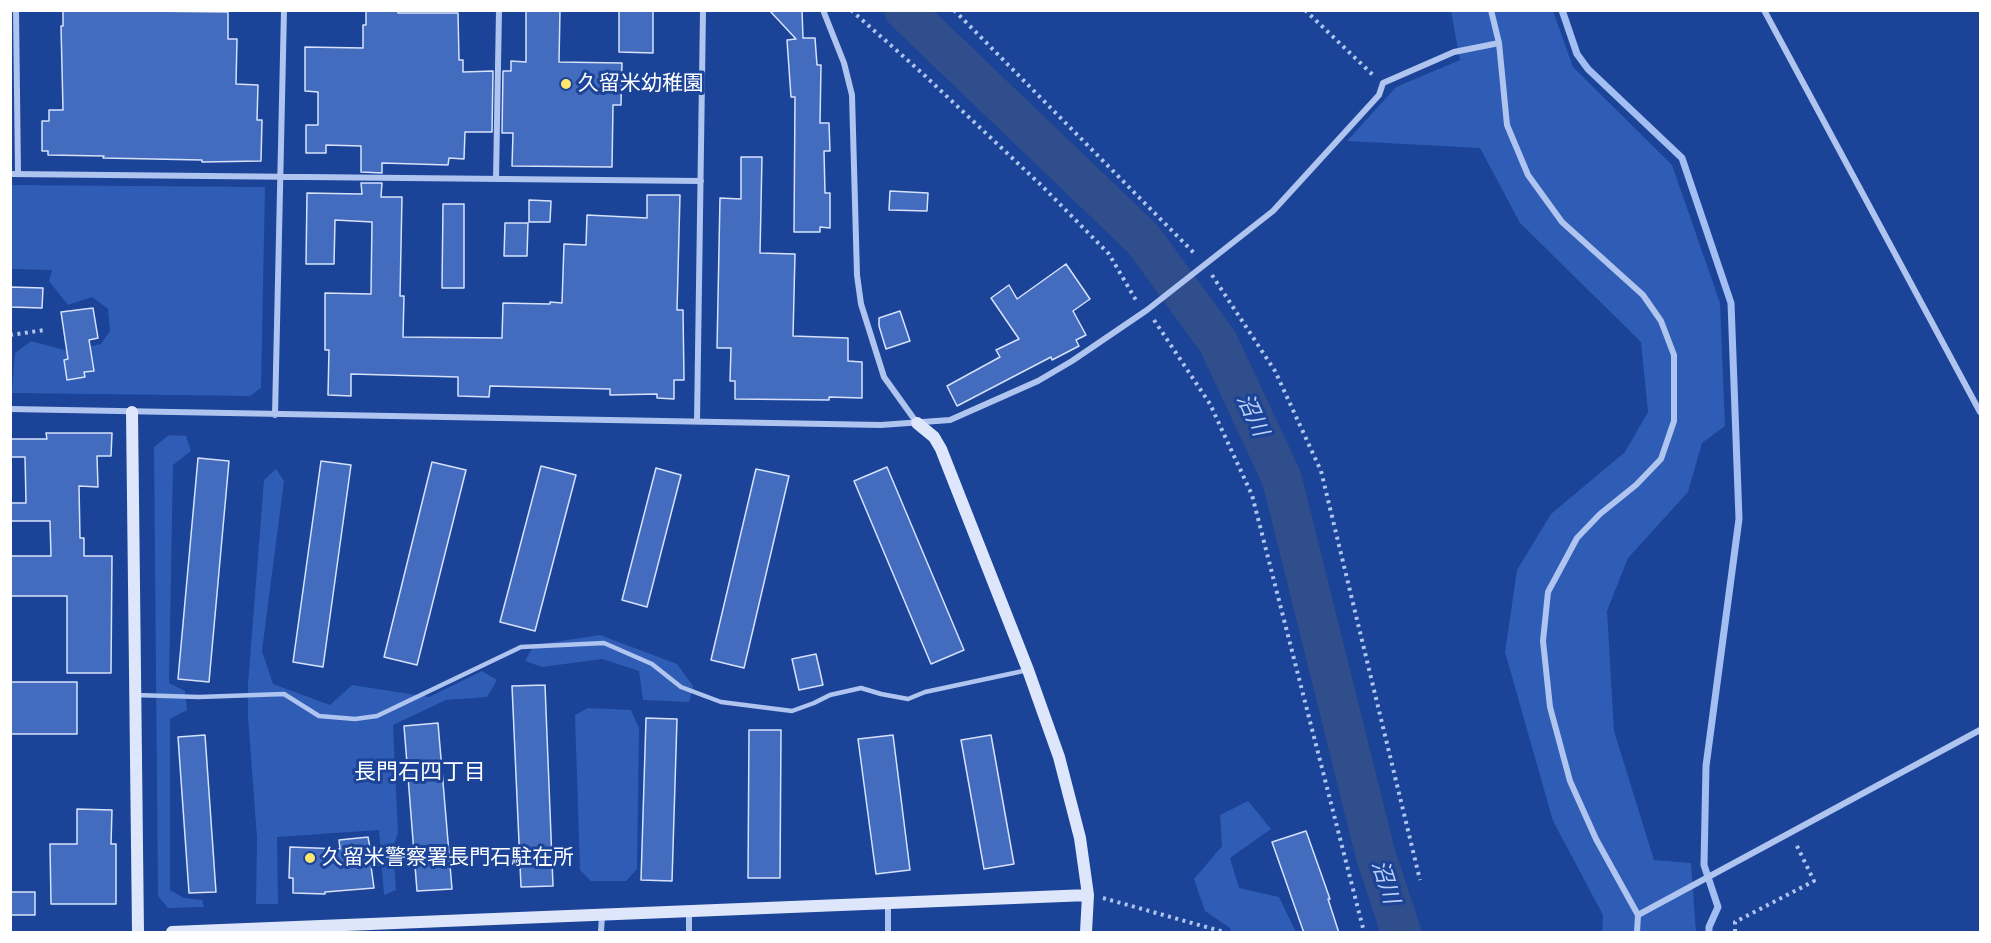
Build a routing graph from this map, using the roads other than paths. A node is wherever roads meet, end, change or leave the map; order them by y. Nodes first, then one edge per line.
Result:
1 (16, 10) edge
2 (284, 10) edge
3 (499, 10) edge
4 (703, 10) edge
5 (823, 10) edge
6 (1491, 10) edge
7 (1764, 10) edge
8 (1499, 43) junction
9 (14, 174) edge
10 (281, 177) junction
11 (496, 179) junction
12 (701, 181) junction
13 (10, 409) edge
14 (132, 412) junction
15 (1980, 412) edge
16 (275, 415) junction
17 (697, 421) junction
18 (917, 423) junction
19 (1028, 670) junction
20 (135, 695) junction
21 (1980, 730) edge
22 (1088, 895) junction
23 (888, 903) junction
24 (689, 911) junction
25 (602, 915) junction
26 (1638, 915) junction
27 (138, 933) edge
28 (172, 933) edge
29 (601, 933) edge
30 (689, 933) edge
31 (888, 933) edge
32 (1086, 933) edge
33 (1637, 933) edge

1 - 9 street
2 - 10 street
3 - 11 street
4 - 12 street
5 - 18 street
6 - 8 street
7 - 15 street
8 - 18 street
8 - 26 street
9 - 10 street
10 - 11 street
10 - 16 street
11 - 12 street
12 - 17 street
13 - 14 street
14 - 16 street
14 - 20 street
16 - 17 street
17 - 18 street
18 - 19 street
19 - 20 lane
19 - 22 street
20 - 27 street
21 - 26 street
22 - 23 street
22 - 32 street
23 - 24 street
23 - 31 street
24 - 25 street
24 - 30 street
25 - 28 street
25 - 29 street
26 - 33 street

